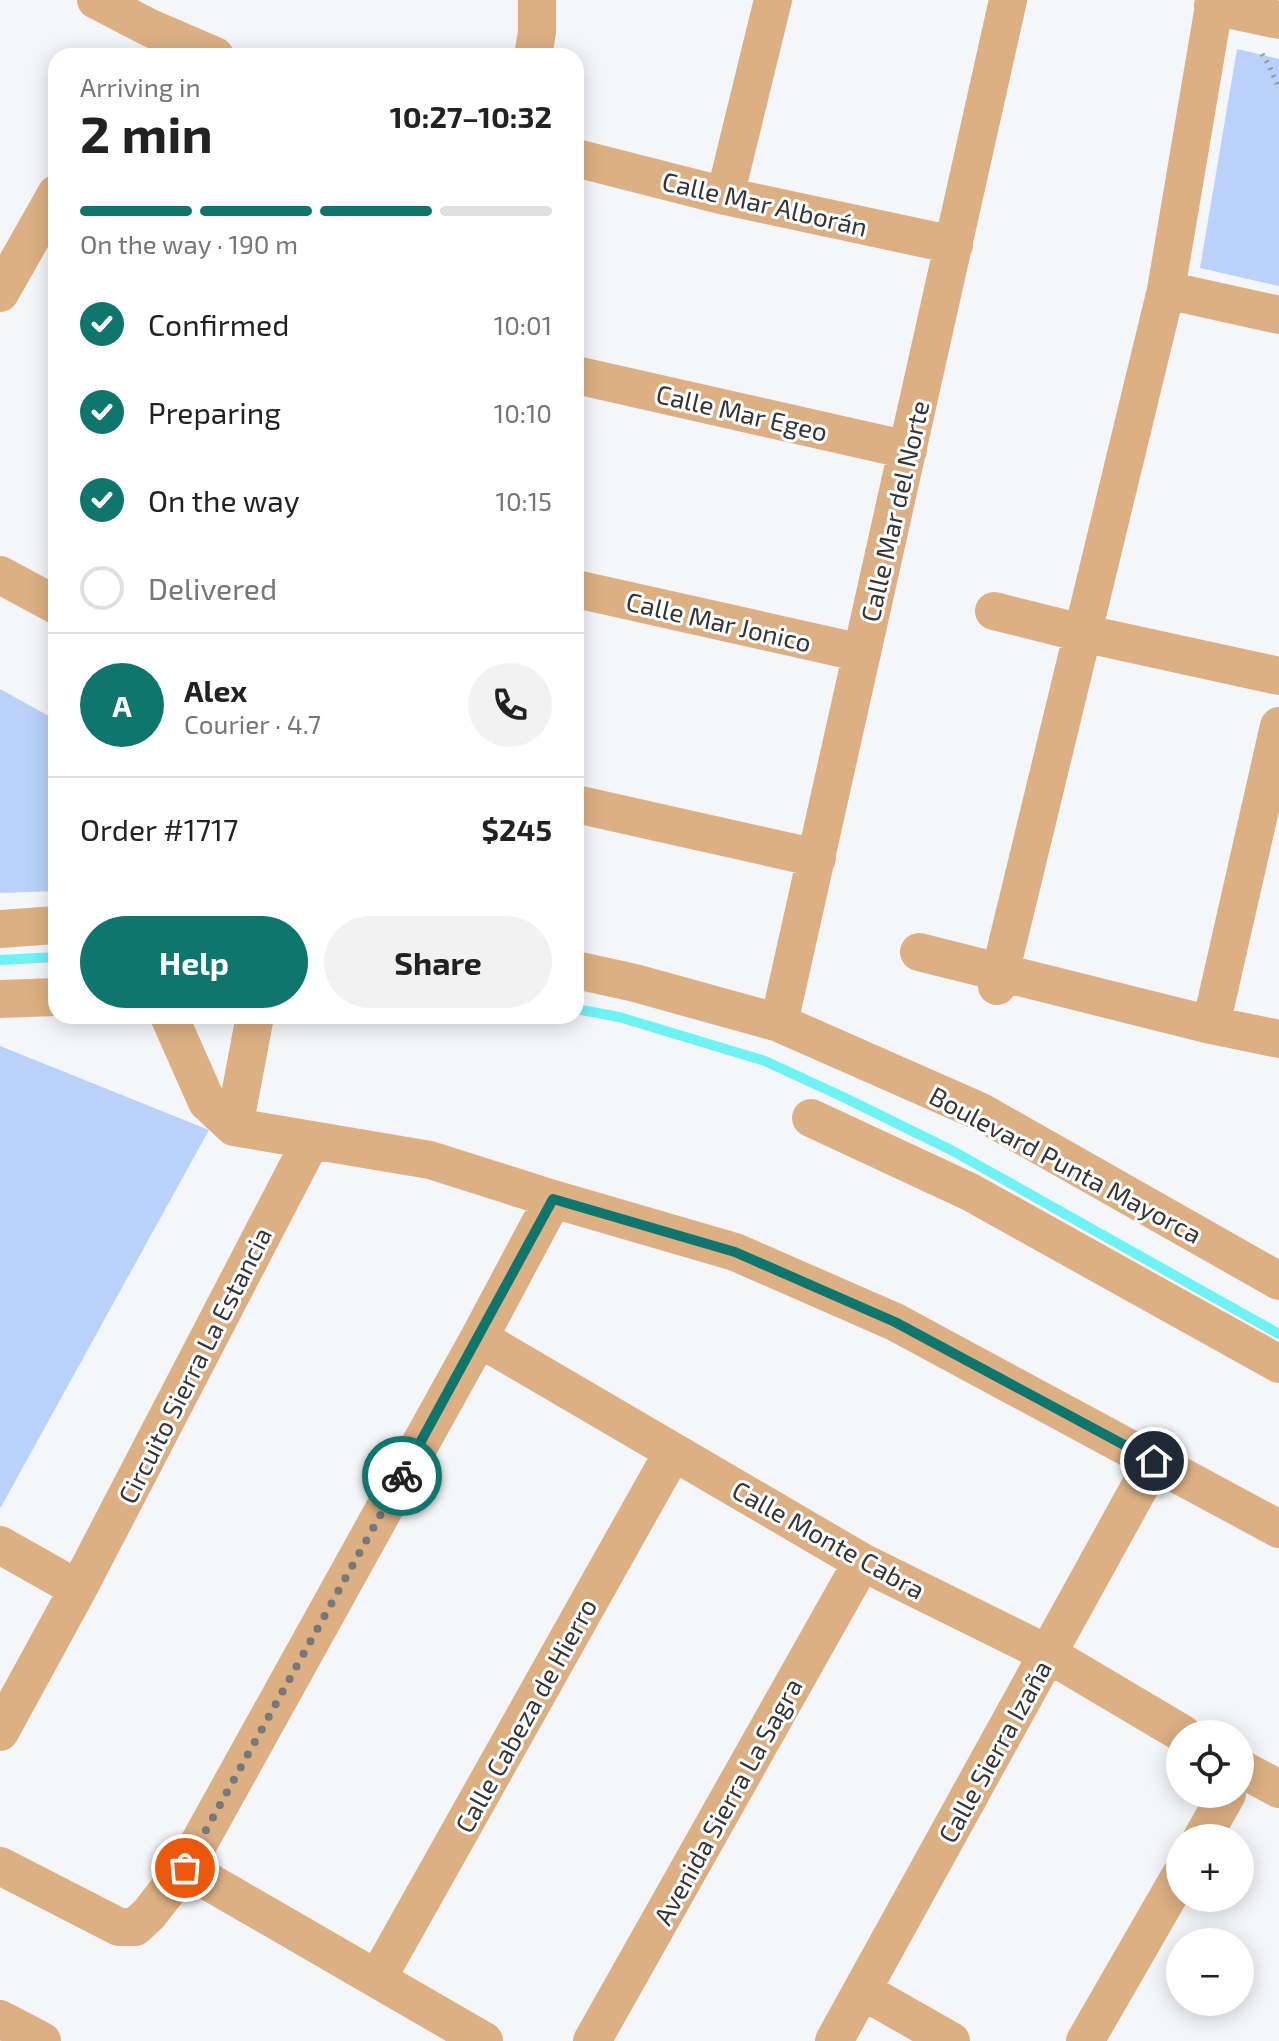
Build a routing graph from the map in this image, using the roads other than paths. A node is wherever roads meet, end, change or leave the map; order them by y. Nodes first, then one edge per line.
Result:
1 (96, 0) edge
2 (537, 0) edge
3 (773, 0) edge
4 (1008, 0) edge
5 (1214, 3) edge
6 (1279, 20) edge
7 (142, 42) edge
8 (173, 48) edge
9 (534, 48) edge
10 (584, 160) edge
11 (725, 196) junction
12 (48, 208) edge
13 (954, 245) junction
14 (1166, 290) junction
15 (0, 293) edge
16 (1279, 315) edge
17 (584, 377) edge
18 (908, 450) junction
19 (0, 575) edge
20 (584, 591) edge
21 (48, 601) edge
22 (994, 611) dead end
23 (1082, 633) junction
24 (862, 653) junction
25 (1279, 676) edge
26 (1279, 726) edge
27 (584, 806) edge
28 (817, 858) junction
29 (48, 926) edge
30 (0, 929) edge
31 (919, 952) dead end
32 (584, 972) edge
33 (999, 980) junction
34 (48, 997) edge
35 (0, 999) edge
36 (779, 1023) junction
37 (173, 1024) edge
38 (253, 1024) edge
39 (1211, 1025) junction
40 (1279, 1039) edge
41 (811, 1118) dead end
42 (234, 1127) junction
43 (311, 1141) junction
44 (553, 1199) junction
45 (1279, 1281) edge
46 (479, 1338) junction
47 (1279, 1364) edge
48 (673, 1452) junction
49 (1154, 1461) junction
50 (1279, 1529) edge
51 (0, 1545) edge
52 (862, 1562) junction
53 (78, 1589) junction
54 (1048, 1654) junction
55 (1166, 1724) edge
56 (0, 1732) edge
57 (1254, 1781) edge
58 (1279, 1789) edge
59 (0, 1866) edge
60 (185, 1868) junction
61 (1166, 1900) edge
62 (377, 1979) junction
63 (863, 1991) junction
64 (0, 2019) edge
65 (42, 2041) edge
66 (484, 2041) edge
67 (592, 2041) edge
68 (834, 2041) edge
69 (951, 2041) edge
70 (1085, 2041) edge

1 - 7 street
2 - 9 street
3 - 11 street
4 - 13 street, Calle Mar del Norte
5 - 6 street
5 - 14 street
7 - 8 street
10 - 11 street, Calle Mar Alborán
11 - 13 street, Calle Mar Alborán
12 - 15 street
13 - 18 street, Calle Mar del Norte
14 - 16 street
14 - 23 street
17 - 18 street, Calle Mar Egeo
18 - 24 street, Calle Mar del Norte
19 - 21 street
20 - 24 street, Calle Mar Jonico
22 - 23 street
23 - 25 street
23 - 33 street
24 - 28 street, Calle Mar del Norte
26 - 39 street
27 - 28 street
28 - 36 street, Calle Mar del Norte
29 - 30 street
31 - 33 street
32 - 36 street, Boulevard Punta Mayorca
33 - 39 street
34 - 35 street
36 - 45 street, Boulevard Punta Mayorca
37 - 42 street
38 - 42 street
39 - 40 street
41 - 47 street
42 - 43 street
43 - 44 street
43 - 53 street, Circuito Sierra La Estancia
44 - 46 street
44 - 49 street
46 - 48 street, Calle Monte Cabra
46 - 60 street
48 - 52 street, Calle Monte Cabra
48 - 62 street, Calle Cabeza de Hierro
49 - 50 street
49 - 54 street, Calle Sierra Izaña
51 - 53 street
52 - 54 street, Calle Monte Cabra
52 - 67 street, Avenida Sierra La Sagra
53 - 56 street, Circuito Sierra La Estancia
54 - 55 street, Calle Monte Cabra
54 - 63 street, Calle Sierra Izaña
57 - 58 street
59 - 60 street
60 - 62 street
61 - 70 street
62 - 66 street
63 - 68 street, Calle Sierra Izaña
63 - 69 street
64 - 65 street

